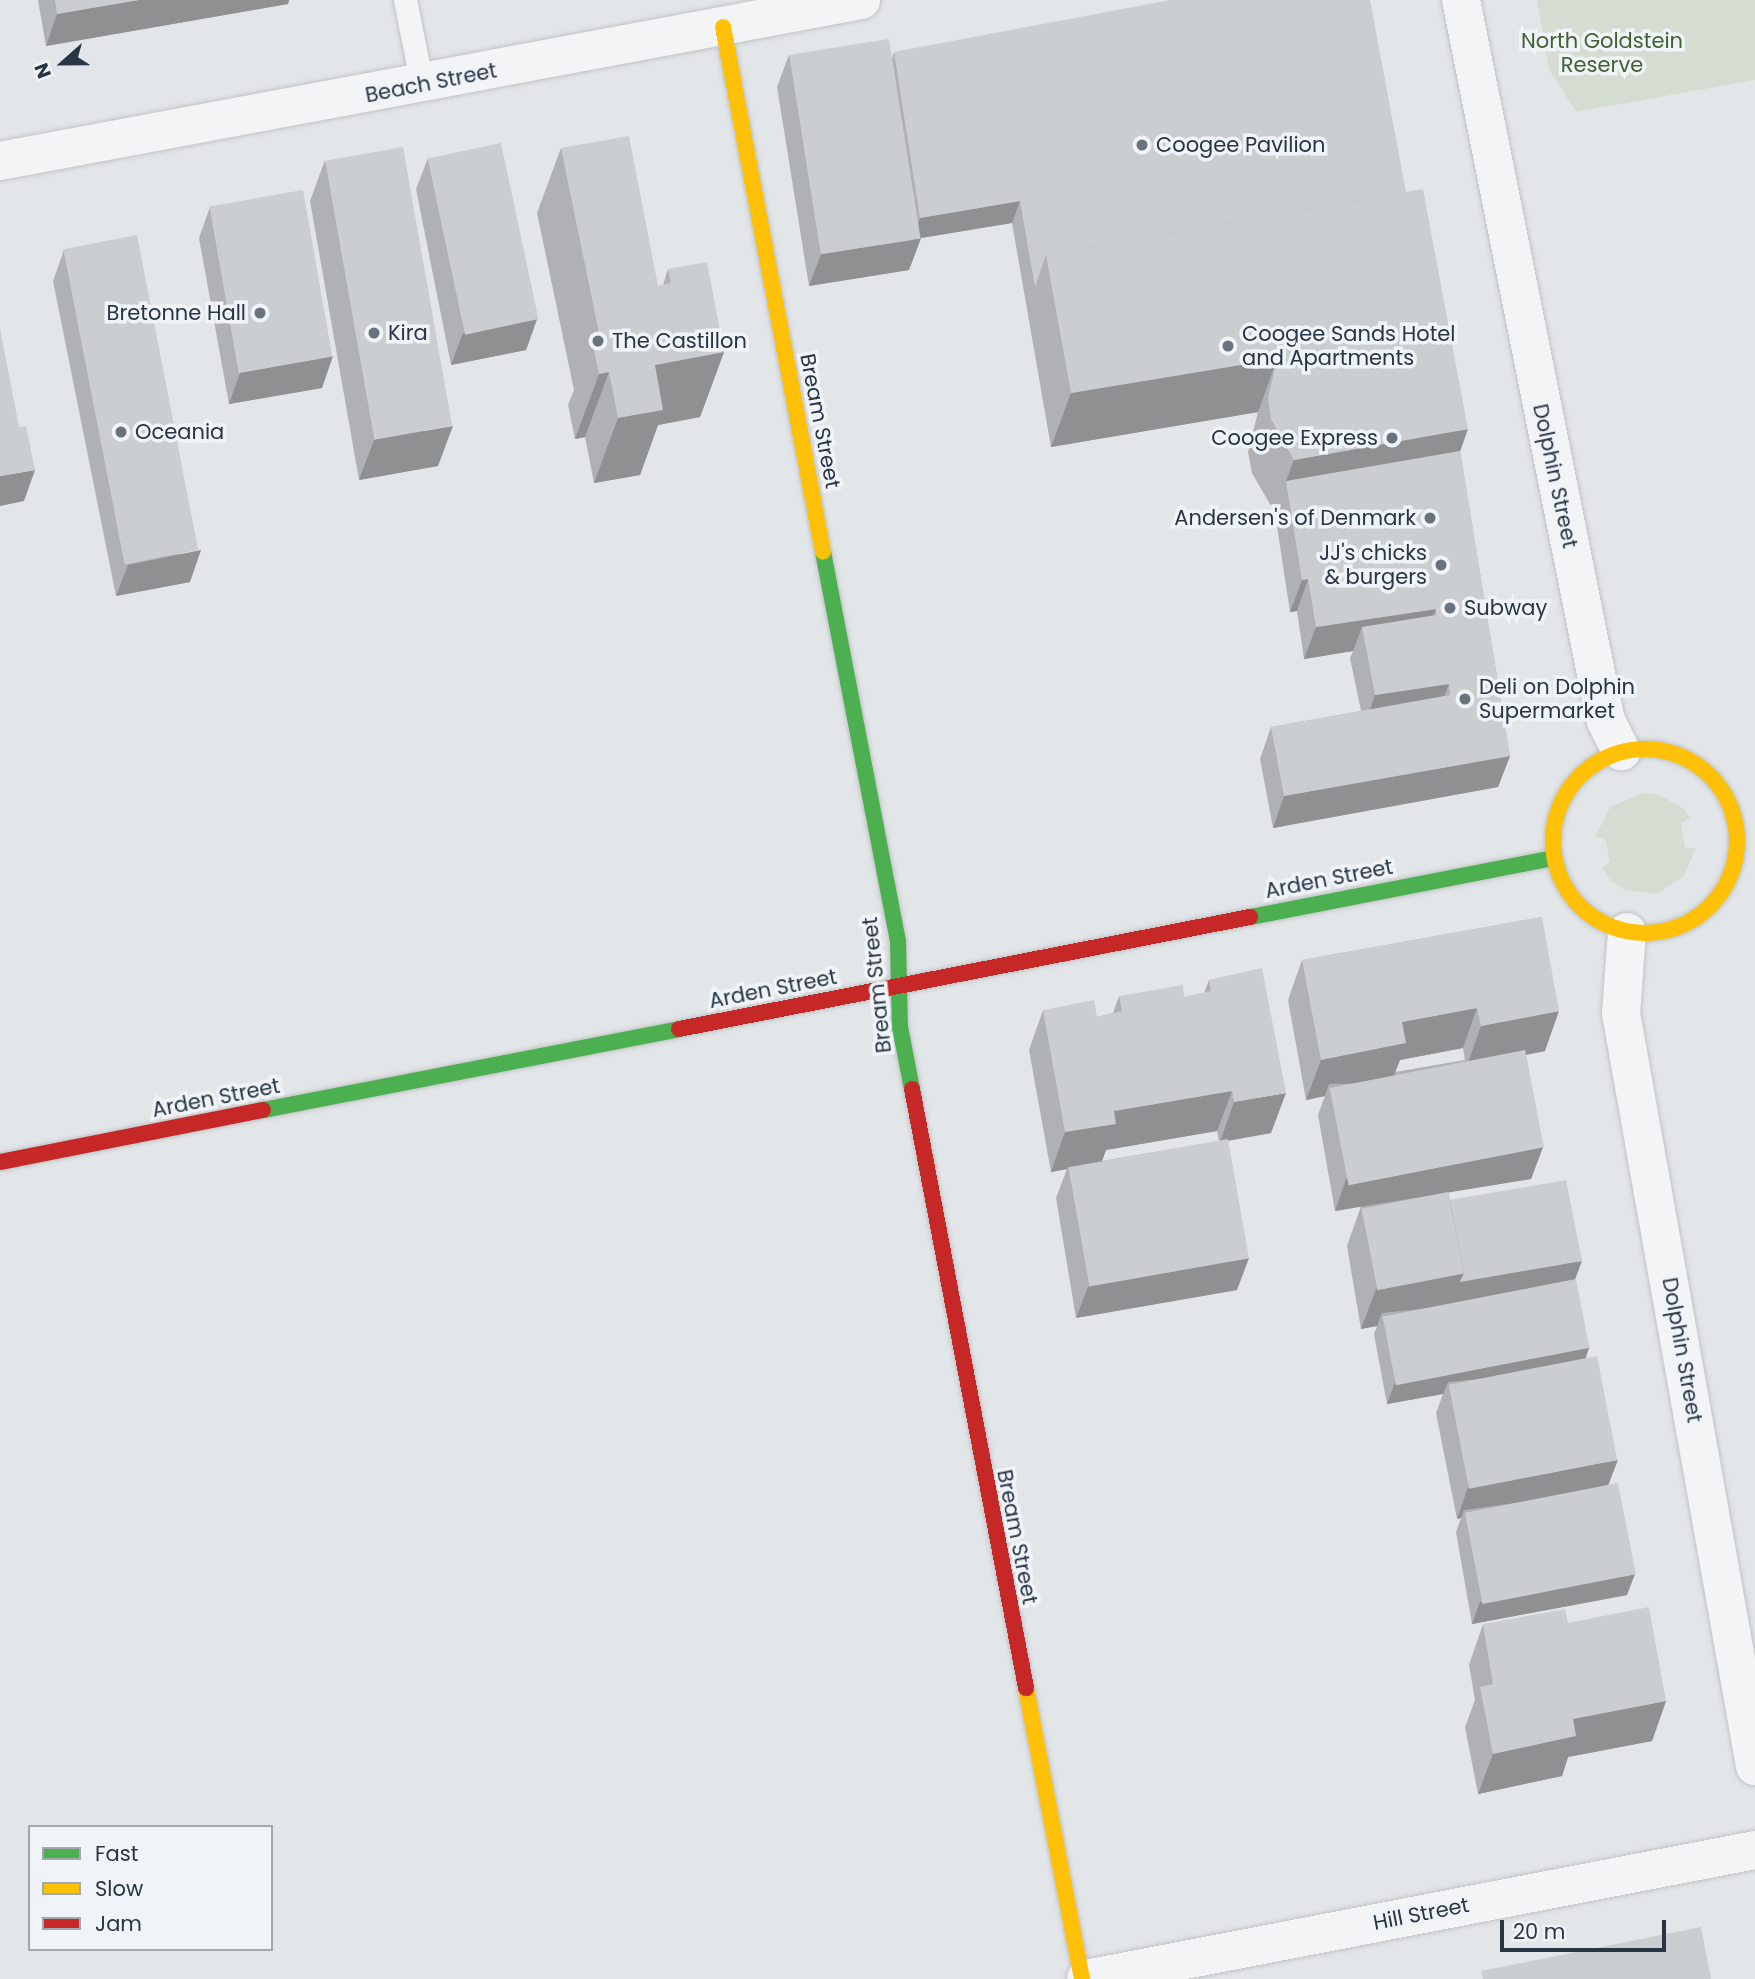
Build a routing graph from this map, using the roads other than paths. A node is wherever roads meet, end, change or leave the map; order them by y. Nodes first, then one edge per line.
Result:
1 (405, 0) edge
2 (861, 0) edge
3 (1461, 0) edge
4 (723, 27) junction
5 (422, 85) junction
6 (0, 161) edge
7 (1621, 751) junction
8 (1755, 807) edge
9 (1734, 816) junction
10 (1553, 858) junction
11 (1627, 932) junction
12 (898, 986) junction
13 (0, 1162) edge
14 (1755, 1766) edge
15 (1755, 1850) edge
16 (1084, 1979) edge

1 - 5 lane
2 - 4 street, Beach Street
3 - 7 street, Dolphin Street
4 - 5 street, Beach Street
4 - 12 main road, Bream Street
5 - 6 street, Beach Street
7 - 9 main road
7 - 10 main road
8 - 9 main road
9 - 11 main road
10 - 11 main road
10 - 12 main road, Arden Street
11 - 14 street, Dolphin Street
12 - 13 main road, Arden Street
12 - 16 main road, Bream Street
15 - 16 street, Hill Street

